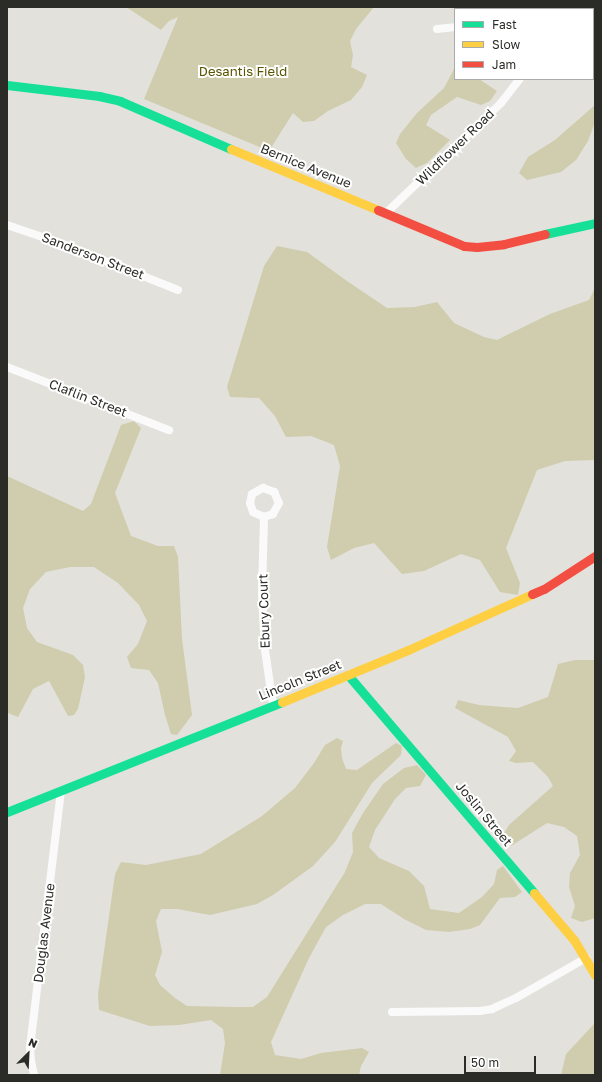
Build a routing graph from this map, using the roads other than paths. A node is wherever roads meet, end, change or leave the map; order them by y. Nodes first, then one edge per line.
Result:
1 (454, 27) edge
2 (437, 29) dead end
3 (519, 80) edge
4 (7, 85) edge
5 (386, 213) junction
6 (595, 223) edge
7 (7, 225) edge
8 (178, 290) dead end
9 (7, 366) edge
10 (169, 430) dead end
11 (264, 517) dead end
12 (595, 556) edge
13 (348, 675) junction
14 (273, 705) junction
15 (61, 790) junction
16 (7, 812) edge
17 (586, 958) junction
18 (595, 975) edge
19 (392, 1012) dead end
20 (34, 1075) edge

1 - 2 street
3 - 5 street, Wildflower Road
4 - 5 street, Bernice Avenue
5 - 6 street, Bernice Avenue
7 - 8 street, Sanderson Street
9 - 10 street, Claflin Street
11 - 14 street, Ebury Court
12 - 13 street, Lincoln Street
13 - 14 street, Lincoln Street
13 - 17 street, Joslin Street
14 - 15 street, Lincoln Street
15 - 16 street, Lincoln Street
15 - 20 street, Douglas Avenue
17 - 18 street, Joslin Street
17 - 19 street

